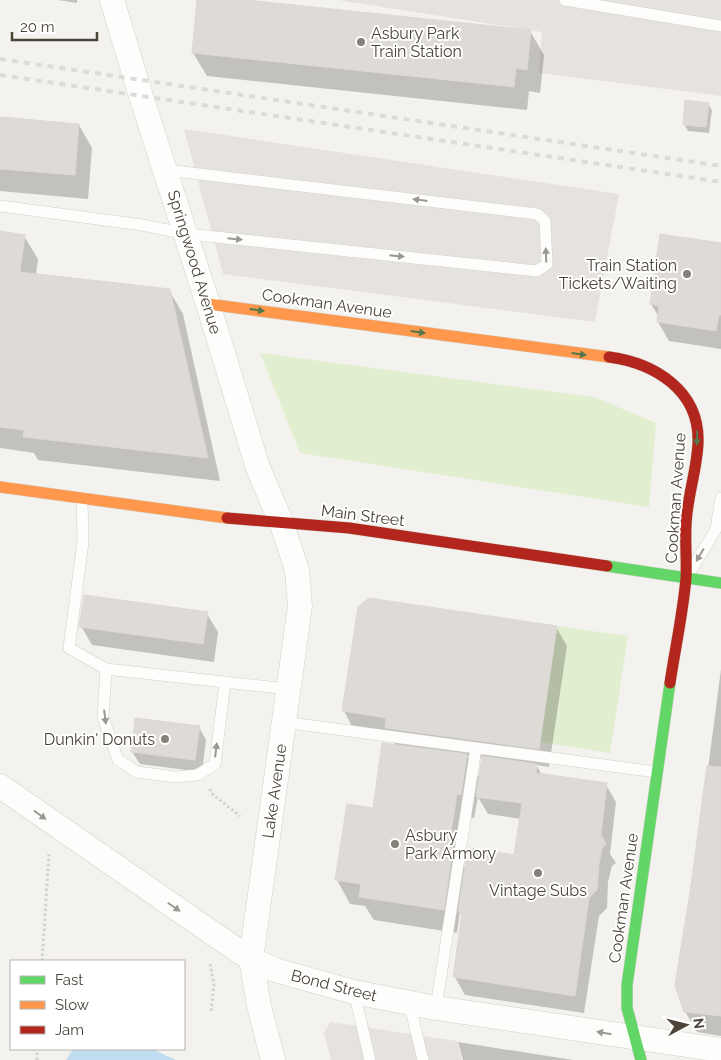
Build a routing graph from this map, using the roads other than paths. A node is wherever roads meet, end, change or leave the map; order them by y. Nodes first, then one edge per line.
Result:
1 (112, 0) edge
2 (566, 0) edge
3 (721, 26) edge
4 (166, 170) junction
5 (0, 206) edge
6 (186, 234) junction
7 (208, 304) junction
8 (0, 486) edge
9 (82, 498) junction
10 (721, 498) edge
11 (281, 522) junction
12 (686, 578) junction
13 (721, 583) edge
14 (106, 669) junction
15 (224, 682) junction
16 (288, 689) junction
17 (283, 722) junction
18 (476, 748) junction
19 (656, 772) junction
20 (6, 795) edge
21 (251, 959) junction
22 (354, 992) junction
23 (409, 1002) junction
24 (436, 1008) junction
25 (638, 1049) edge
26 (721, 1050) edge
27 (273, 1060) edge
28 (370, 1060) edge
29 (423, 1060) edge

1 - 4 street, Springwood Avenue
2 - 3 lane
4 - 6 street, Springwood Avenue
6 -> 4 lane
5 - 6 lane
6 - 7 street, Springwood Avenue
7 - 11 street, Springwood Avenue
7 -> 12 street, Cookman Avenue
8 - 9 street, Main Street
9 - 11 street, Main Street
9 - 14 lane
10 -> 12 lane
11 - 12 street, Main Street
11 - 16 street, Lake Avenue
12 - 13 street, Main Street
12 - 19 street, Cookman Avenue
14 - 15 lane
14 -> 15 lane
15 - 16 lane
16 - 17 street, Lake Avenue
17 - 18 lane
17 - 21 street, Lake Avenue
18 - 19 lane
18 - 24 lane
19 - 25 street, Cookman Avenue
20 -> 21 street, Bond Street
21 - 22 street, Bond Street
21 - 27 street, Lake Avenue
22 - 23 street, Bond Street
22 - 28 lane
23 - 24 street, Bond Street
23 - 29 lane
25 -> 24 street, Bond Street
25 - 26 street, Bond Street

